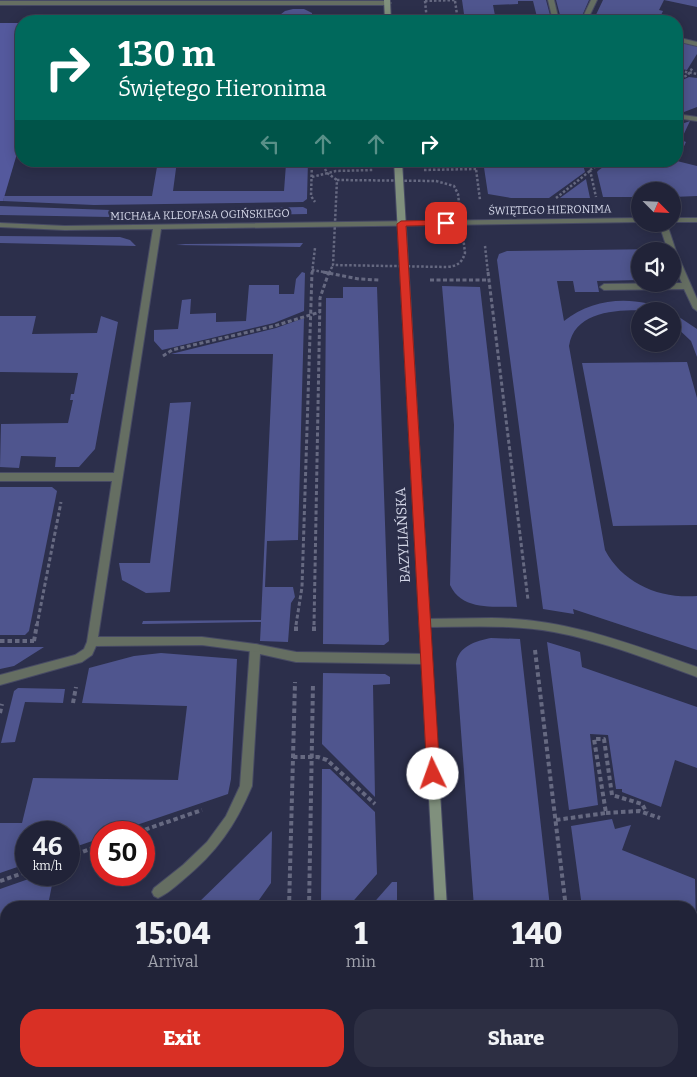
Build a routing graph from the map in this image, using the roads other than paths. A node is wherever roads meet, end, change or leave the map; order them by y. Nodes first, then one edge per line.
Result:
1 (551, 0) edge
2 (594, 0) edge
3 (388, 2) edge
4 (0, 3) edge
5 (388, 15) edge
6 (555, 15) edge
7 (588, 15) edge
8 (683, 41) edge
9 (697, 44) edge
10 (683, 117) edge
11 (697, 119) edge
12 (398, 167) edge
13 (631, 220) edge
14 (681, 220) edge
15 (697, 220) edge
16 (401, 224) junction
17 (0, 225) edge
18 (156, 227) junction
19 (681, 272) edge
20 (687, 286) junction
21 (604, 287) dead end
22 (697, 308) edge
23 (0, 477) edge
24 (118, 477) junction
25 (424, 623) junction
26 (92, 642) junction
27 (255, 648) junction
28 (426, 659) junction
29 (697, 672) edge
30 (0, 680) edge
31 (158, 892) dead end
32 (441, 901) edge

1 - 6 street
2 - 7 street
3 - 4 street
3 - 5 main road
8 - 9 street
10 - 11 street
12 - 16 main road, BAZYLIAŃSKA
13 - 16 street, ŚWIĘTEGO HIERONIMA
14 - 15 street
16 - 18 street, MICHAŁA KLEOFASA OGIŃSKIEGO
16 - 25 main road, BAZYLIAŃSKA
17 - 18 street, MICHAŁA KLEOFASA OGIŃSKIEGO
18 - 24 street
19 - 20 street
20 - 21 street
20 - 22 street
23 - 24 street
24 - 26 street
25 - 28 main road, BAZYLIAŃSKA
25 - 29 street
26 - 27 street
26 - 30 street
27 - 28 street
27 - 31 street
28 - 32 main road, BAZYLIAŃSKA

